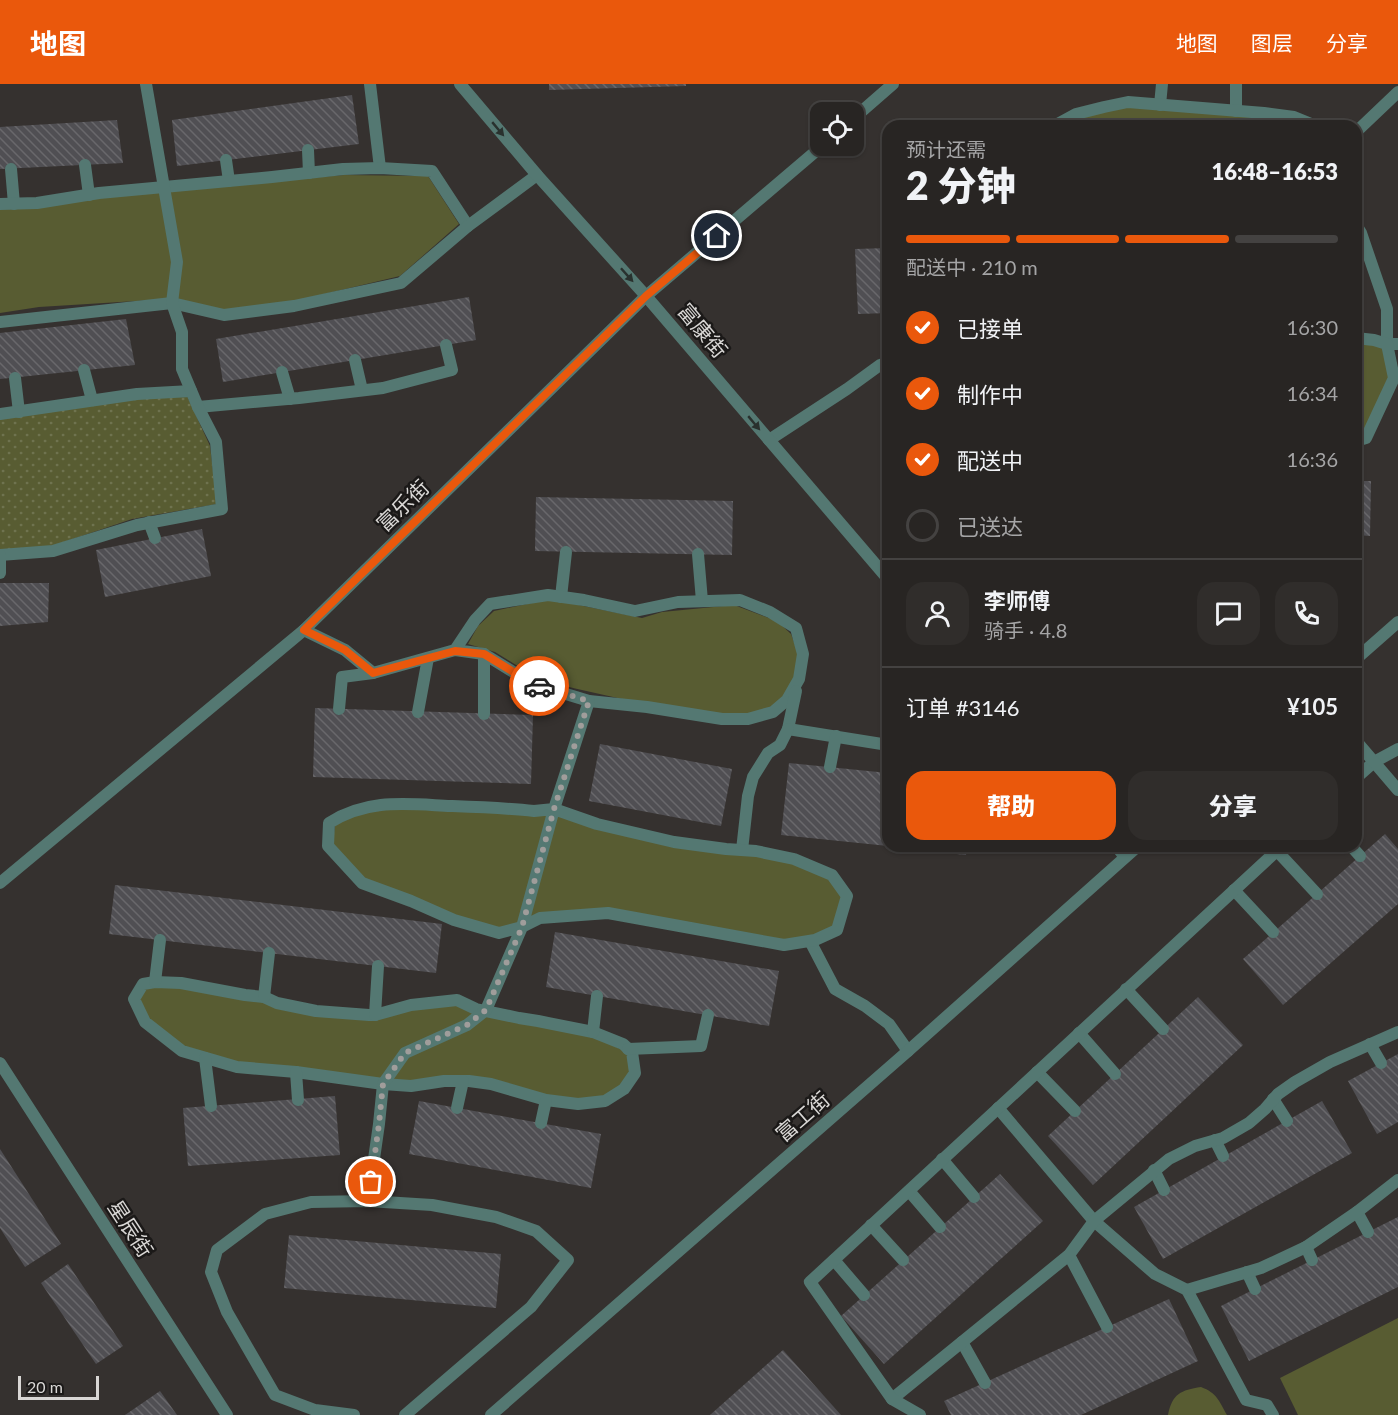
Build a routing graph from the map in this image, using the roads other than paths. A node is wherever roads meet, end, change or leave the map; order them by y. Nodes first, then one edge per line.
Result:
1 (146, 84) edge
2 (370, 84) edge
3 (460, 84) edge
4 (893, 84) edge
5 (1162, 84) edge
6 (1236, 84) edge
7 (1398, 92) edge
8 (1160, 105) junction
9 (864, 109) edge
10 (1236, 111) junction
11 (1065, 120) edge
12 (1301, 120) edge
13 (1362, 126) edge
14 (308, 150) dead end
15 (810, 156) edge
16 (226, 160) dead end
17 (85, 165) dead end
18 (380, 168) junction
19 (10, 169) dead end
20 (309, 173) junction
21 (537, 175) junction
22 (229, 181) junction
23 (164, 187) junction
24 (89, 195) junction
25 (0, 204) edge
26 (14, 204) junction
27 (468, 226) junction
28 (1362, 236) edge
29 (646, 296) junction
30 (172, 303) junction
31 (0, 322) edge
32 (1362, 339) edge
33 (1392, 344) edge
34 (446, 345) dead end
35 (355, 360) dead end
36 (882, 364) edge
37 (84, 370) dead end
38 (282, 372) dead end
39 (15, 378) dead end
40 (362, 390) junction
41 (191, 391) junction
42 (290, 399) junction
43 (92, 400) junction
44 (198, 407) junction
45 (19, 412) junction
46 (0, 414) edge
47 (1362, 439) edge
48 (769, 440) junction
49 (149, 522) junction
50 (155, 538) dead end
51 (566, 552) dead end
52 (698, 554) dead end
53 (0, 555) edge
54 (882, 572) edge
55 (0, 573) edge
56 (561, 597) junction
57 (702, 601) junction
58 (1398, 622) edge
59 (304, 630) junction
60 (455, 651) junction
61 (484, 654) junction
62 (1362, 654) edge
63 (428, 658) junction
64 (373, 673) junction
65 (799, 679) junction
66 (589, 701) junction
67 (339, 709) dead end
68 (418, 712) dead end
69 (484, 714) dead end
70 (788, 729) junction
71 (836, 736) junction
72 (882, 744) edge
73 (1362, 748) edge
74 (1398, 749) edge
75 (1374, 762) junction
76 (830, 767) dead end
77 (1362, 773) edge
78 (1398, 790) edge
79 (554, 809) junction
80 (742, 850) junction
81 (1121, 852) edge
82 (1131, 852) edge
83 (1275, 852) edge
84 (1282, 852) edge
85 (1356, 852) edge
86 (1360, 856) dead end
87 (1125, 857) junction
88 (0, 883) edge
89 (1234, 890) junction
90 (1317, 894) dead end
91 (522, 927) junction
92 (1273, 932) dead end
93 (159, 940) dead end
94 (810, 941) junction
95 (269, 953) dead end
96 (378, 966) dead end
97 (155, 982) junction
98 (1126, 989) junction
99 (597, 996) dead end
100 (264, 997) junction
101 (486, 1010) junction
102 (375, 1015) junction
103 (708, 1015) dead end
104 (1163, 1029) dead end
105 (592, 1032) junction
106 (1398, 1032) edge
107 (1079, 1033) junction
108 (1370, 1044) junction
109 (628, 1049) junction
110 (908, 1051) junction
111 (205, 1058) junction
112 (0, 1063) edge
113 (1381, 1063) dead end
114 (296, 1072) junction
115 (1037, 1072) junction
116 (1115, 1074) dead end
117 (463, 1081) junction
118 (383, 1084) junction
119 (298, 1100) dead end
120 (546, 1100) junction
121 (1273, 1100) junction
122 (211, 1106) dead end
123 (457, 1108) dead end
124 (998, 1108) junction
125 (1075, 1111) dead end
126 (1287, 1121) dead end
127 (541, 1123) dead end
128 (1215, 1140) junction
129 (1223, 1156) dead end
130 (942, 1159) junction
131 (1154, 1170) junction
132 (1398, 1180) edge
133 (1164, 1190) dead end
134 (909, 1191) junction
135 (974, 1197) dead end
136 (368, 1202) junction
137 (1358, 1212) junction
138 (1094, 1221) junction
139 (871, 1225) junction
140 (940, 1227) dead end
141 (1368, 1232) dead end
142 (1306, 1247) junction
143 (1069, 1254) junction
144 (834, 1260) junction
145 (903, 1260) dead end
146 (1312, 1260) dead end
147 (1247, 1272) junction
148 (1255, 1289) dead end
149 (1187, 1290) junction
150 (864, 1295) dead end
151 (1107, 1327) dead end
152 (962, 1342) junction
153 (985, 1383) dead end
154 (892, 1399) junction
155 (226, 1415) edge
156 (354, 1415) edge
157 (405, 1415) edge
158 (491, 1415) edge
159 (920, 1415) edge
160 (1273, 1415) edge

1 - 23 street
2 - 18 street
3 -> 21 street, 富康街
4 - 9 street
5 - 8 street
6 - 10 street
7 - 13 street
8 - 10 street
8 - 11 street
10 - 12 street
14 - 20 street
15 - 29 street, 富乐街
16 - 22 street
17 - 24 street
18 - 20 street
18 - 27 street
19 - 26 street
20 - 22 street
21 - 27 street
21 -> 29 street, 富康街
22 - 23 street
23 - 24 street
23 - 30 street
24 - 26 street
25 - 26 street
27 - 30 street
28 - 33 street
29 -> 48 street, 富康街
29 - 59 street, 富乐街
30 - 31 street
30 - 41 street
32 - 33 street
33 - 47 street
34 - 40 street
35 - 40 street
36 - 48 street
37 - 43 street
38 - 42 street
39 - 45 street
40 - 42 street
41 - 43 street
41 - 44 street
42 - 44 street
43 - 45 street
44 - 49 street
45 - 46 street
48 - 54 street, 富康街
49 - 50 street
49 - 53 street
51 - 56 street
52 - 57 street
53 - 55 street
56 - 57 street
56 - 60 street
57 - 65 street
58 - 62 street
59 - 64 street
59 - 88 street, 富乐街
60 - 61 street
60 - 63 street
61 - 66 street
61 - 69 street
63 - 64 street
63 - 68 street
64 - 67 street
65 - 66 street
65 - 70 street
66 - 79 street
70 - 71 street
70 - 80 street
71 - 72 street
71 - 76 street
73 - 75 street
74 - 75 street
75 - 77 street
75 - 78 street
79 - 80 street
79 - 91 street
79 - 91 street
80 - 94 street
81 - 87 street
82 - 87 street, 富工街
83 - 89 street
84 - 90 street
85 - 86 street
87 - 110 street, 富工街
89 - 92 street
89 - 98 street
91 - 94 street
91 - 101 street
93 - 97 street
94 - 110 street
95 - 100 street
96 - 102 street
97 - 100 street
97 - 111 street
98 - 104 street
98 - 107 street
99 - 105 street
100 - 102 street
101 - 102 street
101 - 105 street
101 - 118 street
103 - 109 street
105 - 109 street
106 - 108 street
107 - 115 street
107 - 116 street
108 - 113 street
108 - 121 street
109 - 120 street
110 - 158 street, 富工街
111 - 114 street
111 - 122 street
112 - 155 street, 星辰街
114 - 118 street
114 - 119 street
115 - 124 street
115 - 125 street
117 - 118 street
117 - 120 street
117 - 123 street
118 - 136 street
120 - 127 street
121 - 126 street
121 - 128 street
124 - 130 street
124 - 138 street
128 - 129 street
128 - 131 street
130 - 134 street
130 - 135 street
131 - 133 street
131 - 138 street
132 - 137 street
134 - 139 street
134 - 140 street
136 - 156 street
136 - 157 street
137 - 141 street
137 - 142 street
138 - 143 street
138 - 149 street
139 - 144 street
139 - 145 street
142 - 146 street
142 - 147 street
143 - 151 street
143 - 152 street
144 - 150 street
144 - 154 street
147 - 148 street
147 - 149 street
149 - 160 street
152 - 153 street
152 - 154 street
154 - 159 street

